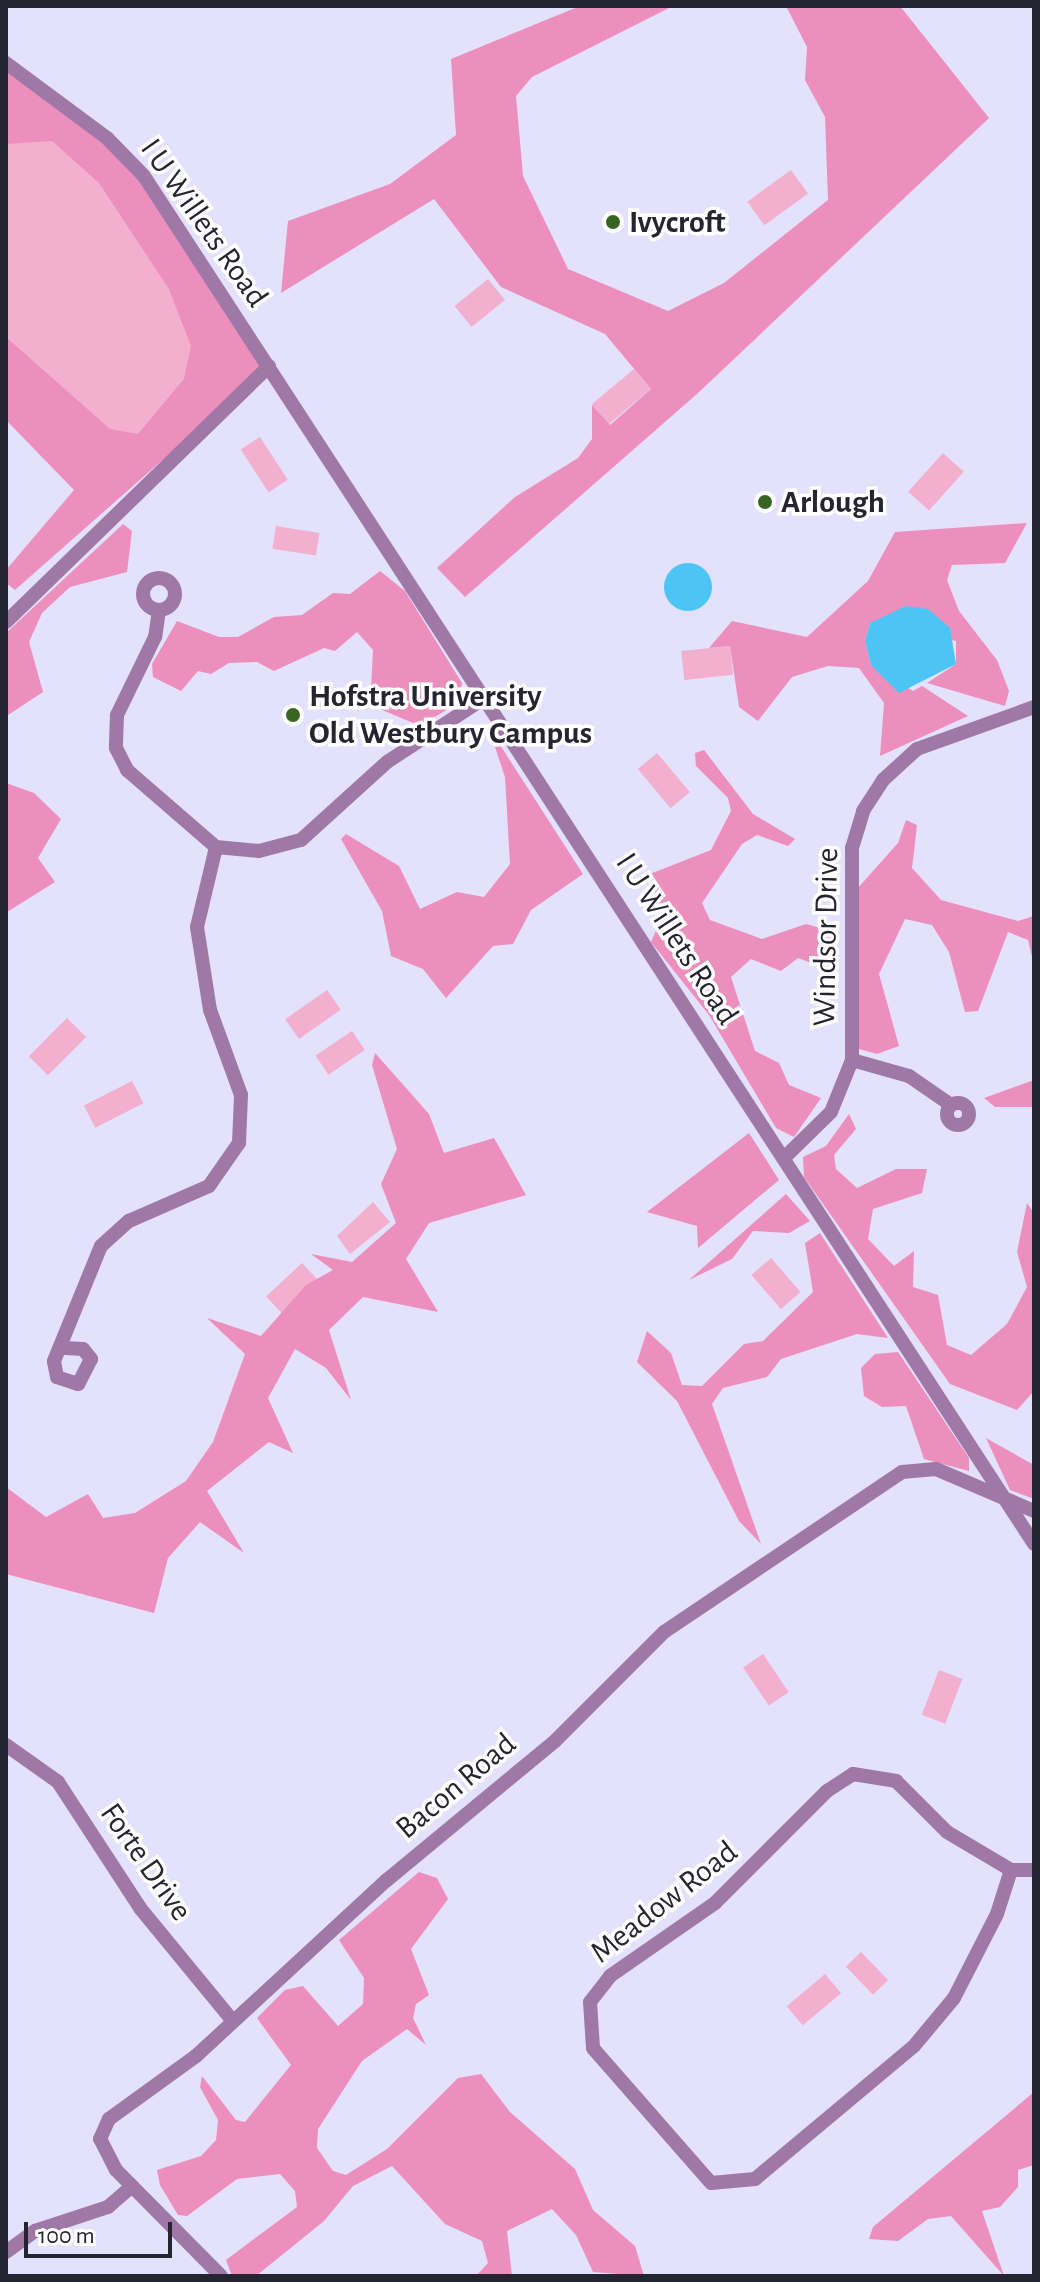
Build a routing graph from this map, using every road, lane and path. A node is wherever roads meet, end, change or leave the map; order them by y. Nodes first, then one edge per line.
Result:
1 (6, 63) edge
2 (269, 366) junction
3 (159, 610) dead end
4 (6, 622) edge
5 (486, 697) junction
6 (1034, 707) edge
7 (216, 847) junction
8 (852, 1060) junction
9 (951, 1105) dead end
10 (785, 1157) junction
11 (65, 1348) dead end
12 (1003, 1498) junction
13 (1034, 1511) edge
14 (1034, 1544) edge
15 (6, 1745) edge
16 (1011, 1870) junction
17 (1034, 1870) edge
18 (232, 2020) junction
19 (132, 2186) junction
20 (6, 2252) edge
21 (221, 2276) edge

1 - 2 street, I U Willets Road
2 - 4 street
2 - 5 street, I U Willets Road
3 - 7 street
5 - 7 street
5 - 10 street, I U Willets Road
6 - 8 street, Windsor Drive
7 - 11 street
8 - 9 street
8 - 10 street, Windsor Drive
10 - 12 street, I U Willets Road
12 - 13 street, Bacon Road
12 - 14 street, I U Willets Road
12 - 18 street, Bacon Road
15 - 18 street, Forte Drive
16 - 16 street, Meadow Road
16 - 17 street
18 - 19 street, Bacon Road
19 - 20 street
19 - 21 street, Bacon Road

